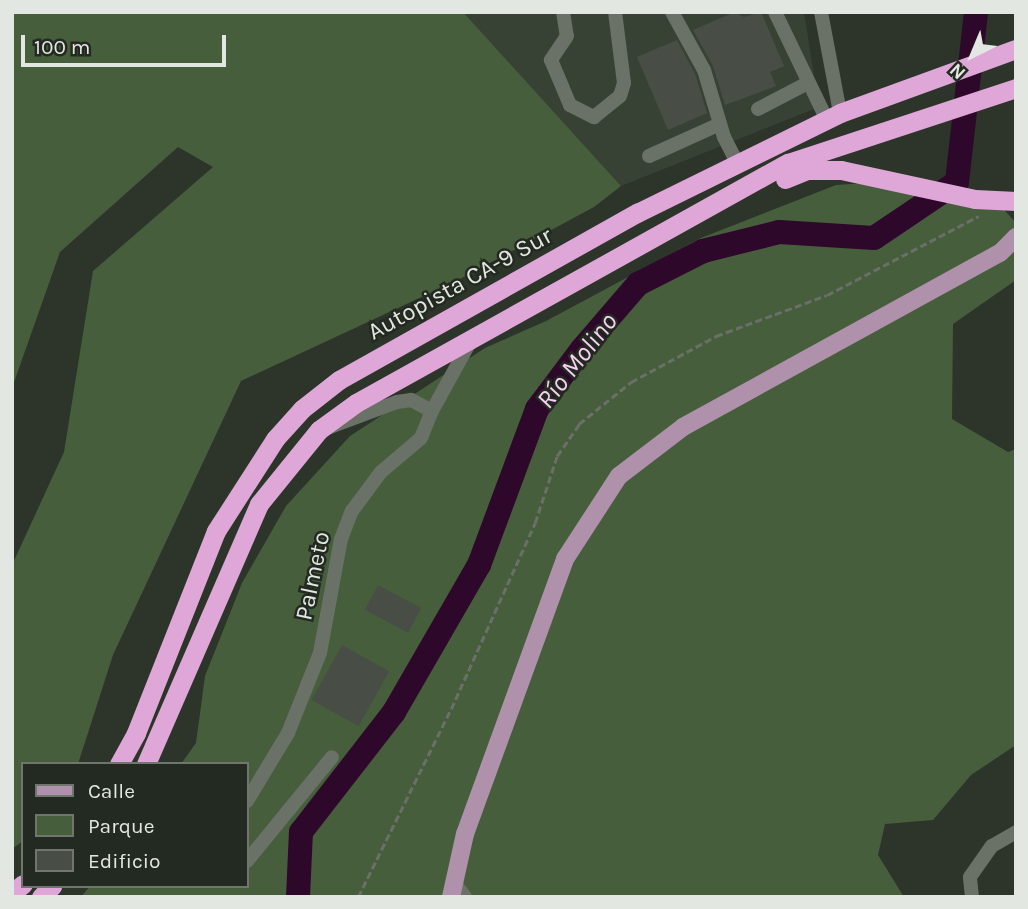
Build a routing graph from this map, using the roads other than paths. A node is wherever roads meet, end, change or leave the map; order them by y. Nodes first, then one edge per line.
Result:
1 (563, 12) edge
2 (615, 12) edge
3 (672, 12) edge
4 (775, 12) edge
5 (821, 12) edge
6 (1016, 49) edge
7 (806, 85) junction
8 (1016, 88) edge
9 (758, 109) dead end
10 (834, 117) junction
11 (720, 124) junction
12 (649, 156) dead end
13 (737, 163) junction
14 (1016, 189) edge
15 (1006, 200) edge
16 (678, 223) junction
17 (1016, 237) edge
18 (474, 337) junction
19 (432, 411) junction
20 (319, 430) junction
21 (332, 757) dead end
22 (119, 762) edge
23 (147, 762) edge
24 (248, 799) edge
25 (1015, 832) edge
26 (248, 860) edge
27 (457, 892) edge
28 (972, 897) edge

1 - 2 street
3 - 11 street
4 - 7 street
5 - 10 street
6 - 10 highway, Autopista CA-9 Sur
7 - 9 street
7 - 10 street
8 - 16 highway
10 - 13 highway, Autopista CA-9 Sur
11 - 12 street
11 - 13 street
13 - 22 highway, Autopista CA-9 Sur
14 - 15 highway
15 - 16 highway
16 - 18 highway
17 - 27 main road
18 - 19 street, Palmeto
18 - 20 highway
19 - 20 street
19 - 24 street, Palmeto
20 - 23 highway
21 - 26 street
25 - 28 street

